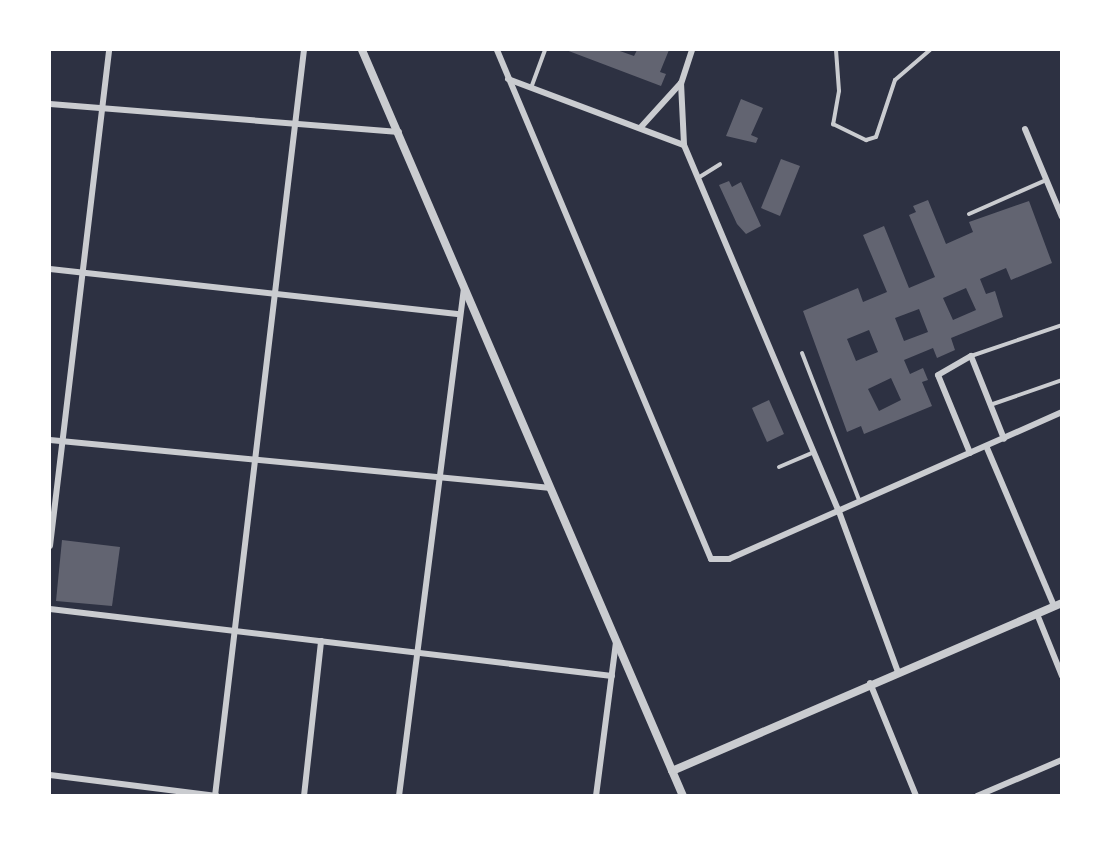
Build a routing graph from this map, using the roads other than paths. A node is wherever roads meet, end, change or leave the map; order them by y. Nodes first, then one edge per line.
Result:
1 (109, 50) edge
2 (304, 50) edge
3 (363, 50) edge
4 (497, 50) edge
5 (545, 50) edge
6 (692, 50) edge
7 (836, 50) edge
8 (930, 50) edge
9 (508, 79) junction
10 (681, 83) junction
11 (531, 88) junction
12 (50, 104) edge
13 (102, 109) junction
14 (296, 125) junction
15 (641, 127) junction
16 (1025, 129) dead end
17 (399, 132) junction
18 (684, 145) junction
19 (720, 164) dead end
20 (698, 178) junction
21 (1046, 180) junction
22 (969, 214) dead end
23 (1062, 217) edge
24 (50, 269) edge
25 (82, 272) junction
26 (464, 288) junction
27 (275, 294) junction
28 (460, 314) junction
29 (1062, 326) edge
30 (802, 353) dead end
31 (971, 356) junction
32 (1062, 380) edge
33 (990, 405) junction
34 (1062, 412) edge
35 (1005, 439) junction
36 (50, 440) edge
37 (63, 441) junction
38 (987, 448) junction
39 (812, 453) junction
40 (970, 453) junction
41 (256, 458) junction
42 (779, 466) dead end
43 (440, 477) junction
44 (552, 488) junction
45 (859, 500) junction
46 (838, 509) junction
47 (50, 546) edge
48 (1058, 604) edge
49 (50, 609) edge
50 (1037, 614) junction
51 (235, 630) junction
52 (616, 640) junction
53 (321, 641) junction
54 (420, 654) junction
55 (898, 672) junction
56 (612, 676) junction
57 (1062, 676) edge
58 (870, 683) junction
59 (1062, 760) edge
60 (672, 771) junction
61 (50, 775) edge
62 (216, 795) edge
63 (304, 795) edge
64 (399, 795) edge
65 (596, 795) edge
66 (683, 795) edge
67 (916, 795) edge
68 (977, 795) edge

1 - 13 street
2 - 14 street
3 - 17 street
4 - 9 street
5 - 11 lane
6 - 10 street
7 - 8 lane
9 - 11 street
9 - 46 street
10 - 15 street
10 - 18 street
11 - 15 street
12 - 13 street
13 - 14 street
13 - 25 street
14 - 17 street
14 - 27 street
15 - 18 street
16 - 21 street
17 - 26 street
18 - 20 street
19 - 20 lane
20 - 39 street
21 - 22 lane
21 - 23 street
24 - 25 street
25 - 27 street
25 - 37 street
26 - 28 street
26 - 44 street
27 - 28 street
27 - 41 street
28 - 43 street
29 - 31 lane
30 - 45 lane
31 - 33 street
31 - 40 street
32 - 33 lane
33 - 35 street
34 - 35 street
35 - 38 street
36 - 37 street
37 - 41 street
37 - 47 street
38 - 40 street
38 - 48 street
39 - 42 lane
39 - 46 street
40 - 45 street
41 - 43 street
41 - 51 street
43 - 44 street
43 - 54 street
44 - 52 street
45 - 46 street
46 - 55 street
48 - 50 street
49 - 51 street
50 - 55 street
50 - 57 street
51 - 53 street
51 - 62 street
52 - 56 street
52 - 60 street
53 - 54 street
53 - 63 street
54 - 56 street
54 - 64 street
55 - 58 street
56 - 65 street
58 - 60 street
58 - 67 street
59 - 68 street
60 - 66 street
61 - 62 street

